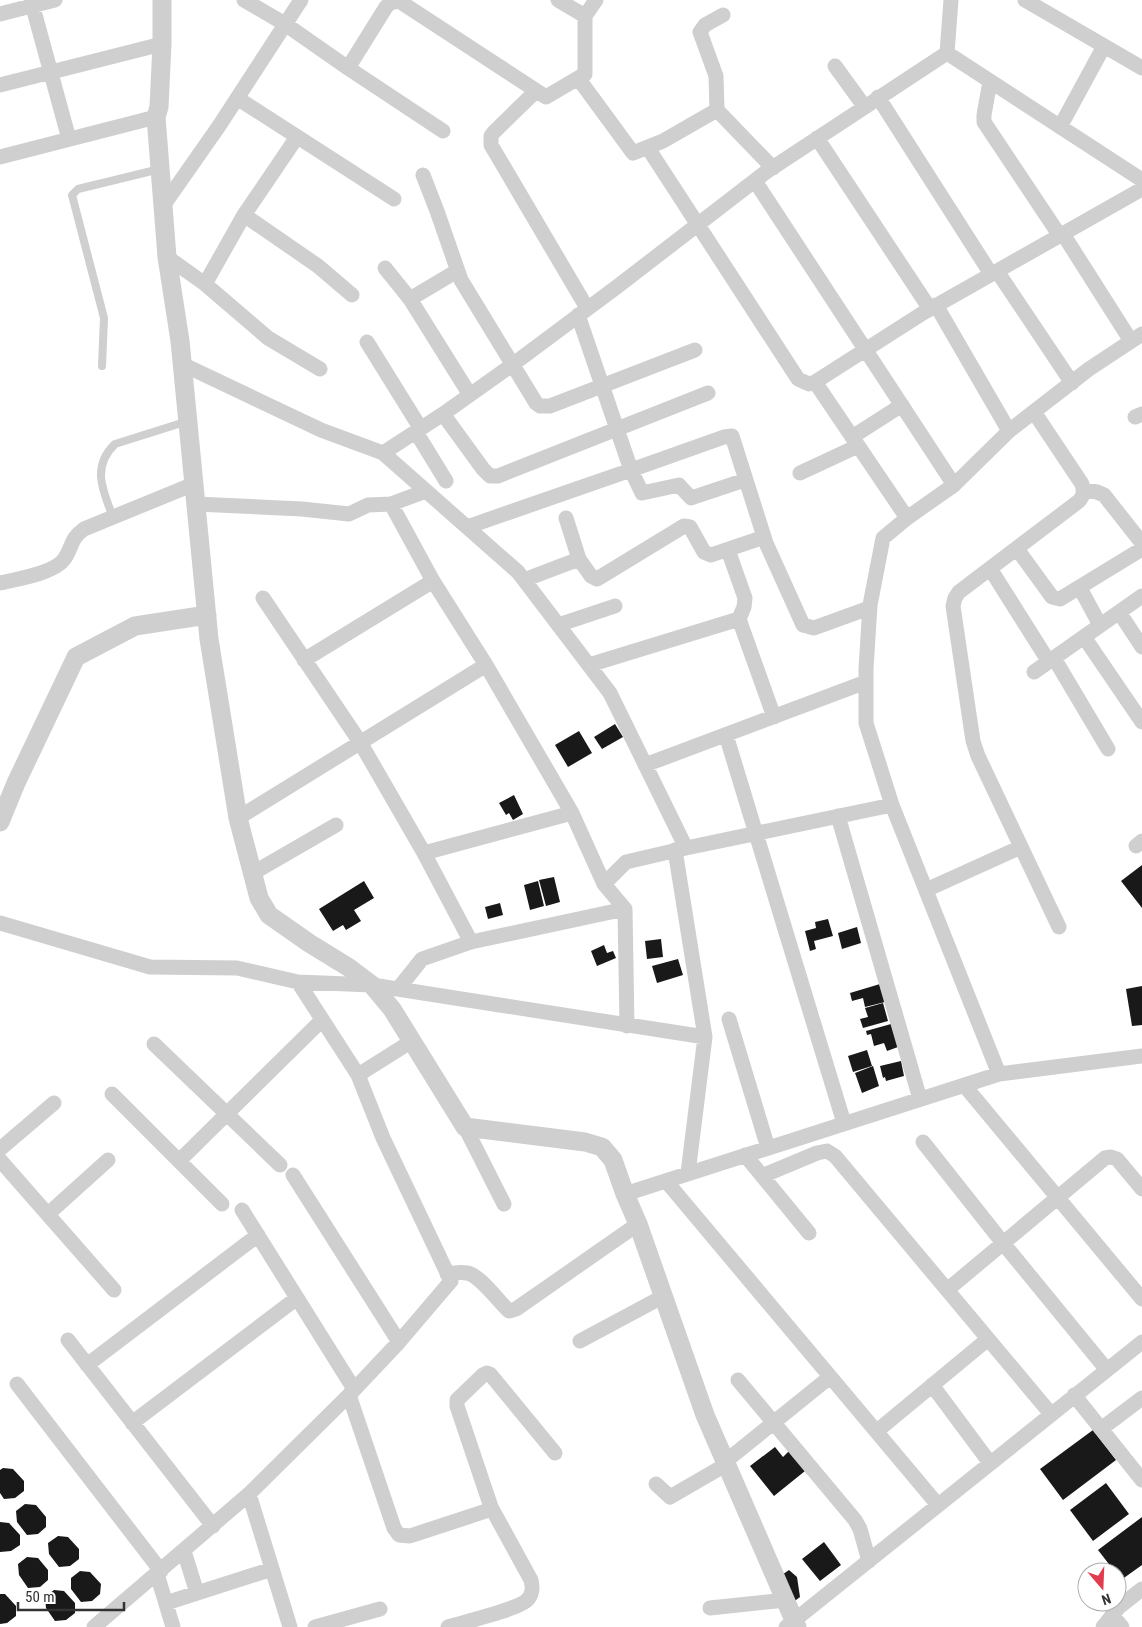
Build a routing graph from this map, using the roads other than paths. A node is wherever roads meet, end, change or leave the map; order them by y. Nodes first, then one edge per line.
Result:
1 (55, 0) edge
2 (162, 0) edge
3 (244, 0) edge
4 (301, 0) edge
5 (558, 0) edge
6 (596, 0) edge
7 (951, 0) edge
8 (1025, 0) edge
9 (32, 3) edge
10 (1047, 6) edge
11 (0, 14) edge
12 (723, 15) dead end
13 (585, 16) junction
14 (285, 24) junction
15 (162, 44) junction
16 (1104, 46) junction
17 (947, 53) junction
18 (835, 66) dead end
19 (348, 68) junction
20 (1142, 68) edge
21 (50, 72) junction
22 (578, 78) junction
23 (990, 82) junction
24 (0, 85) edge
25 (536, 90) junction
26 (878, 97) junction
27 (237, 98) junction
28 (864, 106) junction
29 (717, 110) junction
30 (156, 117) junction
31 (1060, 127) junction
32 (443, 130) dead end
33 (297, 137) junction
34 (817, 138) junction
35 (69, 140) junction
36 (648, 148) junction
37 (0, 157) edge
38 (773, 168) junction
39 (160, 169) junction
40 (423, 175) dead end
41 (755, 180) junction
42 (1142, 180) edge
43 (1142, 189) edge
44 (394, 199) dead end
45 (163, 206) junction
46 (244, 215) junction
47 (698, 224) junction
48 (1061, 235) junction
49 (167, 257) junction
50 (385, 268) dead end
51 (457, 270) junction
52 (994, 273) junction
53 (205, 284) junction
54 (352, 295) dead end
55 (410, 299) junction
56 (933, 307) junction
57 (583, 312) junction
58 (1136, 337) edge
59 (367, 342) dead end
60 (866, 349) junction
61 (695, 350) dead end
62 (182, 364) junction
63 (512, 365) junction
64 (102, 366) dead end
65 (320, 369) dead end
66 (815, 382) junction
67 (1072, 382) junction
68 (602, 385) junction
69 (708, 393) dead end
70 (470, 395) junction
71 (902, 405) junction
72 (1034, 412) junction
73 (443, 414) junction
74 (188, 421) junction
75 (617, 428) junction
76 (419, 430) junction
77 (1009, 432) junction
78 (855, 442) junction
79 (383, 453) junction
80 (631, 470) junction
81 (800, 473) dead end
82 (745, 480) junction
83 (446, 481) dead end
84 (194, 484) junction
85 (954, 485) junction
86 (1084, 490) junction
87 (426, 491) junction
88 (196, 504) junction
89 (390, 504) junction
90 (113, 517) junction
91 (566, 518) dead end
92 (907, 518) junction
93 (467, 527) junction
94 (764, 537) junction
95 (1142, 543) edge
96 (1017, 549) junction
97 (1142, 549) edge
98 (728, 550) junction
99 (578, 559) junction
100 (991, 570) junction
101 (524, 580) junction
102 (433, 581) junction
103 (0, 583) edge
104 (1080, 588) junction
105 (1142, 596) edge
106 (264, 598) dead end
107 (615, 606) dead end
108 (870, 608) junction
109 (1119, 612) junction
110 (207, 615) junction
111 (738, 619) junction
112 (558, 625) junction
113 (1100, 625) junction
114 (1084, 637) junction
115 (1142, 645) edge
116 (304, 660) junction
117 (1051, 660) junction
118 (486, 665) junction
119 (589, 665) junction
120 (1034, 672) dead end
121 (866, 682) junction
122 (774, 717) junction
123 (1142, 722) edge
124 (726, 735) junction
125 (360, 742) junction
126 (1108, 749) dead end
127 (646, 766) junction
128 (892, 805) junction
129 (572, 813) junction
130 (838, 816) junction
131 (238, 818) junction
132 (0, 822) edge
133 (336, 825) dead end
134 (757, 833) junction
135 (1021, 847) junction
136 (680, 849) junction
137 (424, 853) junction
138 (253, 873) junction
139 (604, 884) junction
140 (926, 890) junction
141 (625, 909) junction
142 (0, 923) edge
143 (1060, 927) dead end
144 (471, 942) junction
145 (298, 982) junction
146 (372, 985) junction
147 (398, 989) junction
148 (729, 1019) dead end
149 (322, 1020) junction
150 (627, 1026) junction
151 (705, 1037) junction
152 (412, 1041) junction
153 (154, 1044) dead end
154 (1142, 1056) edge
155 (999, 1074) junction
156 (358, 1075) junction
157 (964, 1085) junction
158 (112, 1094) dead end
159 (920, 1099) junction
160 (54, 1103) dead end
161 (227, 1114) junction
162 (844, 1123) junction
163 (464, 1126) junction
164 (923, 1142) dead end
165 (768, 1148) junction
166 (0, 1149) edge
167 (745, 1155) junction
168 (0, 1160) edge
169 (108, 1160) dead end
170 (179, 1161) junction
171 (280, 1165) dead end
172 (688, 1174) junction
173 (293, 1175) dead end
174 (762, 1176) junction
175 (666, 1180) junction
176 (1142, 1189) edge
177 (625, 1194) junction
178 (1057, 1196) junction
179 (222, 1204) dead end
180 (504, 1204) dead end
181 (242, 1210) dead end
182 (48, 1214) junction
183 (638, 1224) junction
184 (809, 1233) dead end
185 (258, 1236) junction
186 (1002, 1243) junction
187 (447, 1274) junction
188 (114, 1290) dead end
189 (947, 1290) junction
190 (664, 1296) junction
191 (297, 1298) junction
192 (1142, 1299) edge
193 (988, 1338) junction
194 (68, 1340) dead end
195 (399, 1342) junction
196 (580, 1342) dead end
197 (1140, 1348) edge
198 (87, 1365) junction
199 (1107, 1370) junction
200 (830, 1377) junction
201 (738, 1380) dead end
202 (17, 1384) dead end
203 (932, 1385) junction
204 (352, 1392) junction
205 (1074, 1395) junction
206 (1142, 1398) edge
207 (1051, 1414) junction
208 (132, 1423) junction
209 (773, 1423) junction
210 (1101, 1429) junction
211 (877, 1431) junction
212 (555, 1453) dead end
213 (726, 1463) junction
214 (990, 1463) junction
215 (1142, 1480) edge
216 (656, 1484) dead end
217 (249, 1494) junction
218 (938, 1505) junction
219 (492, 1509) junction
220 (213, 1526) junction
221 (184, 1551) junction
222 (869, 1561) junction
223 (272, 1569) junction
224 (159, 1573) junction
225 (1142, 1589) edge
226 (197, 1593) junction
227 (786, 1600) junction
228 (166, 1603) junction
229 (710, 1608) dead end
230 (380, 1609) dead end
231 (1112, 1615) junction
232 (793, 1625) edge
233 (94, 1627) edge
234 (173, 1627) edge
235 (290, 1627) edge
236 (315, 1627) edge
237 (448, 1627) edge
238 (1103, 1627) edge
239 (1122, 1627) edge

1 - 9 street
2 - 15 street
3 - 14 street
4 - 14 street
5 - 13 street
6 - 13 street
7 - 17 street
8 - 10 street
9 - 11 street
9 - 21 street
10 - 16 street
12 - 29 street
13 - 22 street
14 - 19 street
14 - 27 street
15 - 21 street
15 - 30 street
16 - 20 street
16 - 31 street
17 - 23 street
17 - 26 street
18 - 28 street
19 - 25 street
19 - 32 street
21 - 24 street
21 - 35 street
22 - 25 street
22 - 36 street
23 - 31 street
23 - 48 street
25 - 57 street
26 - 28 street
26 - 52 street
27 - 33 street
27 - 45 street
28 - 34 street
29 - 36 street
29 - 38 street
30 - 35 street
30 - 39 street
31 - 42 street
33 - 44 street
33 - 46 street
34 - 38 street
34 - 56 street
35 - 37 street
36 - 47 street
38 - 41 street
39 - 45 street
39 - 64 lane
40 - 51 street
41 - 47 street
41 - 60 street
43 - 48 street
45 - 49 street
46 - 53 street
46 - 54 street
47 - 57 street
47 - 66 street
48 - 52 street
48 - 58 street
49 - 53 street
49 - 62 street
50 - 55 street
51 - 55 street
51 - 63 street
52 - 56 street
52 - 67 street
53 - 65 street
55 - 70 street
56 - 60 street
56 - 77 street
57 - 63 street
57 - 68 street
58 - 67 street
59 - 76 street
60 - 66 street
60 - 71 street
61 - 68 street
62 - 74 street
62 - 79 street
63 - 68 street
63 - 70 street
66 - 78 street
67 - 72 street
68 - 75 street
69 - 75 street
70 - 73 street
71 - 78 street
71 - 85 street
72 - 77 street
72 - 86 street
73 - 75 street
73 - 76 street
74 - 84 street
74 - 90 lane
75 - 80 street
76 - 79 street
76 - 83 street
77 - 85 street
78 - 81 street
78 - 92 street
79 - 87 street
80 - 82 street
80 - 82 street
80 - 93 street
82 - 94 street
84 - 88 street
84 - 90 street
85 - 92 street
86 - 95 street
86 - 96 street
87 - 89 street
87 - 93 street
88 - 89 street
88 - 110 street
89 - 102 street
90 - 103 street
91 - 99 street
92 - 108 street
93 - 101 street
94 - 98 street
94 - 108 street
96 - 100 street
96 - 104 street
97 - 104 street
98 - 99 street
98 - 111 street
99 - 101 street
100 - 117 street
100 - 135 street
101 - 112 street
102 - 116 street
102 - 118 street
104 - 113 street
105 - 109 street
106 - 116 street
107 - 112 street
108 - 121 street
109 - 113 street
109 - 115 street
110 - 131 street
110 - 132 street
111 - 119 street
111 - 122 street
112 - 119 street
113 - 114 street
114 - 117 street
114 - 123 street
116 - 125 street
117 - 120 street
117 - 126 street
118 - 125 street
118 - 129 street
119 - 127 street
121 - 122 street
121 - 128 street
122 - 124 street
124 - 127 street
124 - 134 street
125 - 131 street
125 - 137 street
127 - 136 street
128 - 130 street
128 - 140 street
129 - 137 street
129 - 139 street
130 - 134 street
130 - 159 street
131 - 138 street
133 - 138 street
134 - 136 street
134 - 162 street
135 - 140 street
135 - 143 street
136 - 139 street
136 - 151 street
137 - 144 street
138 - 146 street
139 - 141 street
140 - 155 street
141 - 144 street
141 - 150 street
142 - 145 street
144 - 147 street
145 - 146 street
145 - 149 street
146 - 147 street
146 - 152 street
147 - 150 street
148 - 165 street
149 - 156 street
149 - 161 street
150 - 151 street
151 - 172 street
152 - 156 street
152 - 163 street
153 - 161 street
154 - 155 street
155 - 157 street
156 - 187 street
157 - 159 street
157 - 178 street
158 - 170 street
159 - 162 street
160 - 166 street
161 - 170 street
161 - 171 street
162 - 165 street
163 - 177 street
163 - 180 street
164 - 186 street
165 - 167 street
167 - 172 street
167 - 174 street
168 - 182 street
169 - 182 street
170 - 179 street
172 - 175 street
173 - 195 street
174 - 184 street
174 - 189 street
175 - 177 street
175 - 200 street
176 - 178 street
177 - 183 street
178 - 186 street
178 - 192 street
181 - 185 street
182 - 188 street
183 - 187 street
183 - 190 street
185 - 191 street
185 - 198 street
186 - 189 street
186 - 199 street
187 - 195 street
189 - 193 street
190 - 196 street
190 - 213 street
191 - 204 street
191 - 208 street
193 - 203 street
193 - 207 street
194 - 198 street
195 - 204 street
197 - 199 street
198 - 208 street
199 - 205 street
200 - 209 street
200 - 211 street
201 - 209 street
202 - 224 street
203 - 211 street
203 - 214 street
204 - 217 street
204 - 219 street
205 - 207 street
205 - 210 street
206 - 210 street
207 - 214 street
208 - 220 street
209 - 213 street
209 - 222 street
210 - 215 street
211 - 218 street
212 - 219 street
213 - 216 street
213 - 227 street
214 - 218 street
217 - 220 street
217 - 223 street
218 - 222 street
219 - 237 street
220 - 221 street
221 - 224 street
221 - 226 street
222 - 232 street
223 - 226 street
223 - 235 street
224 - 228 street
224 - 233 street
225 - 231 street
226 - 228 street
227 - 229 street
227 - 232 street
228 - 234 street
230 - 236 street
231 - 238 street
231 - 239 street

